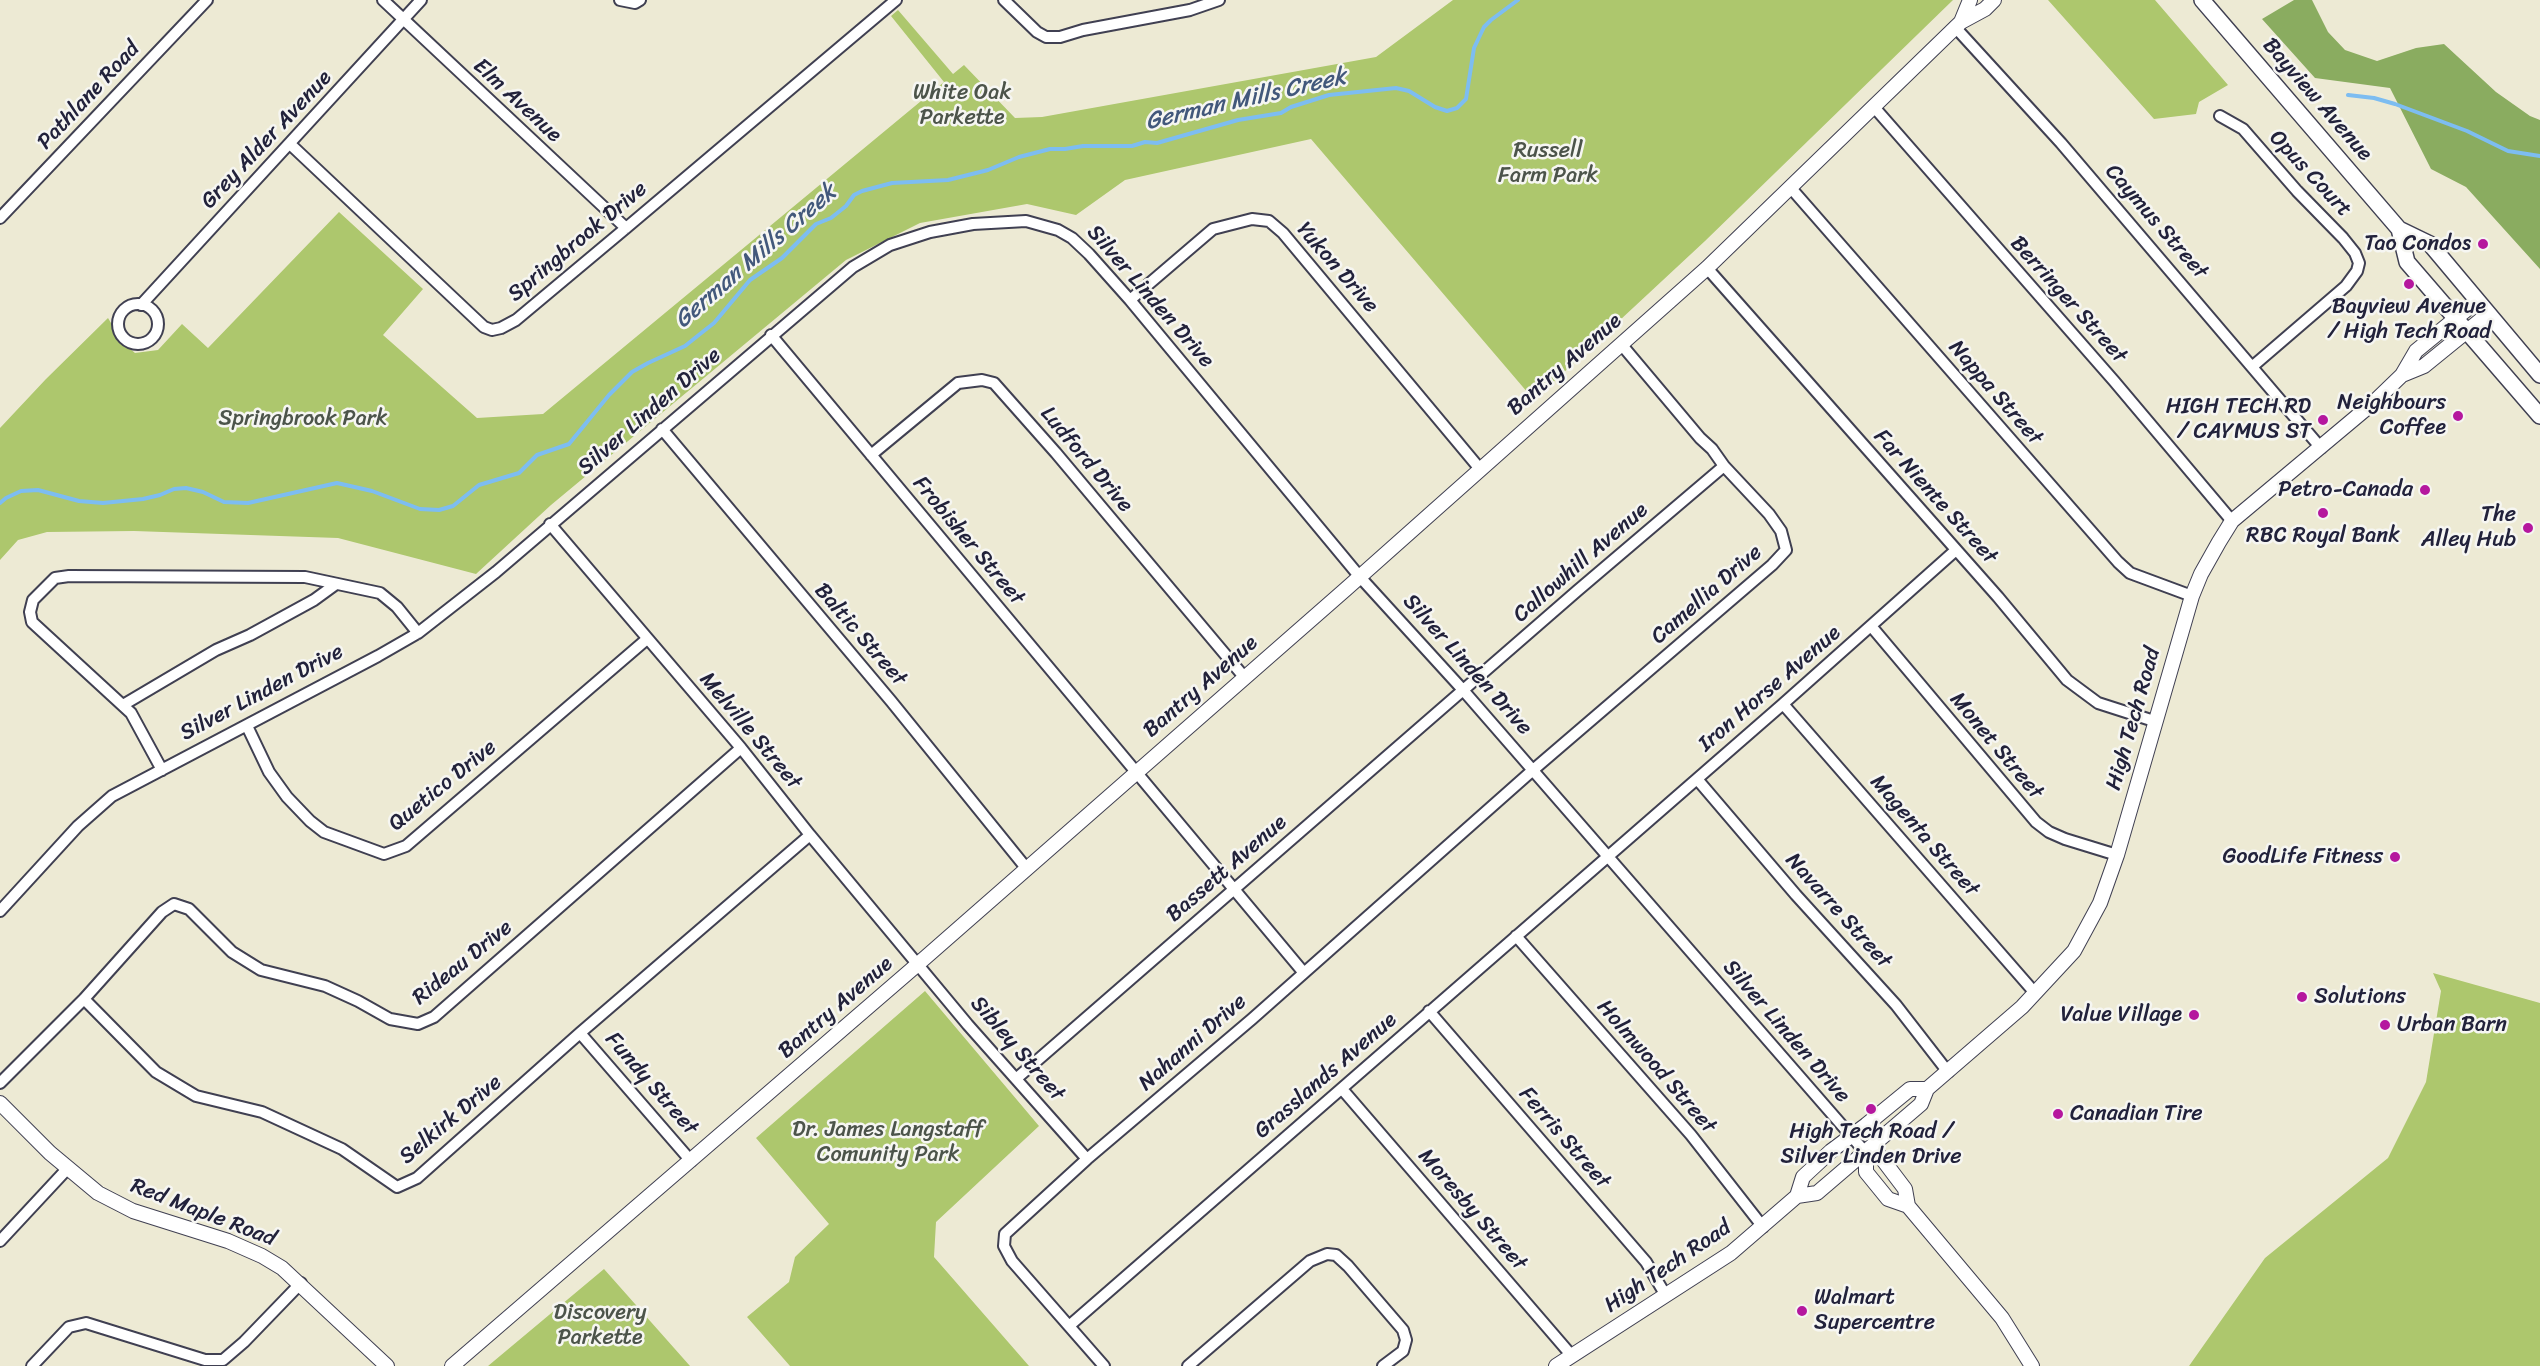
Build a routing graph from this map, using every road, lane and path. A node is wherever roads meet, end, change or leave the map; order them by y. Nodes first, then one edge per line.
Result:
1 (207, 0) edge
2 (383, 0) edge
3 (421, 0) edge
4 (620, 0) edge
5 (640, 0) edge
6 (896, 0) edge
7 (1004, 0) edge
8 (1219, 0) edge
9 (1970, 0) edge
10 (1994, 0) edge
11 (2202, 0) edge
12 (403, 19) junction
13 (1958, 24) junction
14 (1874, 107) junction
15 (2220, 116) dead end
16 (290, 144) junction
17 (1790, 187) junction
18 (0, 219) edge
19 (626, 228) junction
20 (2399, 229) junction
21 (1707, 268) junction
22 (1130, 300) junction
23 (2477, 301) junction
24 (141, 305) dead end
25 (2488, 314) junction
26 (2456, 319) junction
27 (2467, 332) junction
28 (771, 335) junction
29 (1621, 344) junction
30 (2253, 366) junction
31 (2402, 375) junction
32 (2540, 375) edge
33 (2540, 416) edge
34 (662, 429) junction
35 (2321, 448) junction
36 (871, 455) junction
37 (1724, 466) junction
38 (1480, 469) junction
39 (2232, 521) junction
40 (550, 524) junction
41 (1956, 550) junction
42 (1360, 577) junction
43 (336, 584) junction
44 (2192, 596) junction
45 (1871, 626) junction
46 (418, 633) junction
47 (647, 639) junction
48 (1245, 678) junction
49 (1463, 690) junction
50 (1783, 704) junction
51 (123, 705) junction
52 (2154, 721) junction
53 (247, 726) junction
54 (741, 748) junction
55 (162, 770) junction
56 (1533, 770) junction
57 (1136, 771) junction
58 (1697, 779) junction
59 (810, 835) junction
60 (2117, 855) junction
61 (1608, 856) junction
62 (1027, 869) junction
63 (1234, 890) junction
64 (0, 911) edge
65 (1516, 936) junction
66 (918, 964) junction
67 (1304, 973) junction
68 (2035, 993) junction
69 (84, 999) junction
70 (1429, 1011) junction
71 (580, 1033) junction
72 (1948, 1072) junction
73 (1017, 1078) junction
74 (0, 1083) edge
75 (1342, 1089) junction
76 (1927, 1089) junction
77 (0, 1103) edge
78 (1850, 1136) junction
79 (1866, 1153) junction
80 (1087, 1159) junction
81 (691, 1161) junction
82 (68, 1168) junction
83 (1797, 1196) junction
84 (1908, 1206) junction
85 (1763, 1227) junction
86 (0, 1241) edge
87 (301, 1283) junction
88 (1665, 1294) junction
89 (1069, 1326) junction
90 (1572, 1356) junction
91 (32, 1366) edge
92 (387, 1366) edge
93 (452, 1366) edge
94 (1104, 1366) edge
95 (1188, 1366) edge
96 (1383, 1366) edge
97 (1556, 1366) edge
98 (2032, 1366) edge

1 - 18 street, Pathlane Road
2 - 12 street, Elm Avenue
3 - 12 street, Grey Alder Avenue
4 - 5 street
6 - 19 street, Springbrook Drive
7 - 8 street
9 - 13 street, Bantry Avenue
10 - 13 street, Bantry Avenue
11 - 20 main road, Bayview Avenue
12 - 16 street, Grey Alder Avenue
12 - 19 street, Elm Avenue
13 - 14 street, Bantry Avenue
13 - 30 street, Caymus Street
14 - 17 street, Bantry Avenue
14 - 39 street, Berringer Street
15 - 30 street, Opus Court
16 - 19 street, Springbrook Drive
16 - 24 street, Grey Alder Avenue
17 - 21 street, Bantry Avenue
17 - 44 street, Nappa Street
20 - 23 main road, Bayview Avenue
20 - 26 main road, Bayview Avenue
21 - 29 street, Bantry Avenue
21 - 41 street, Far Niente Street
22 - 28 street, Silver Linden Drive
22 - 38 street, Yukon Drive
22 - 42 street, Silver Linden Drive
23 - 25 main road, Bayview Avenue
23 - 26 street, High Tech Road
25 - 27 street, High Tech Road
25 - 32 main road, Bayview Avenue
26 - 27 main road, Bayview Avenue
26 - 31 street, High Tech Road
27 - 31 street, High Tech Road
27 - 33 main road, Bayview Avenue
28 - 34 street, Silver Linden Drive
28 - 36 street, Frobisher Street
29 - 37 street, Camellia Drive
29 - 38 street, Bantry Avenue
30 - 35 street, Caymus Street
31 - 35 street, High Tech Road
34 - 40 street, Silver Linden Drive
34 - 62 street, Baltic Street
35 - 39 street, High Tech Road
36 - 48 street, Ludford Drive
36 - 57 street, Frobisher Street
37 - 49 street, Callowhill Avenue
37 - 56 street, Camellia Drive
38 - 42 street, Bantry Avenue
39 - 44 street, High Tech Road
40 - 46 street, Silver Linden Drive
40 - 47 street, Melville Street
41 - 45 street, Iron Horse Avenue
41 - 52 street, Far Niente Street
42 - 48 street, Bantry Avenue
42 - 49 street, Silver Linden Drive
43 - 46 street
43 - 51 street
43 - 51 street
44 - 52 street, High Tech Road
45 - 50 street, Iron Horse Avenue
45 - 60 street, Monet Street
46 - 53 street, Silver Linden Drive
47 - 53 street, Quetico Drive
47 - 54 street, Melville Street
48 - 57 street, Bantry Avenue
49 - 56 street, Silver Linden Drive
49 - 63 street, Bassett Avenue
50 - 58 street, Iron Horse Avenue
50 - 68 street, Magenta Street
51 - 55 street
52 - 60 street, High Tech Road
53 - 55 street, Silver Linden Drive
54 - 59 street, Melville Street
54 - 69 street, Rideau Drive
55 - 64 street, Silver Linden Drive
56 - 61 street, Silver Linden Drive
56 - 67 street, Nahanni Drive
57 - 62 street, Bantry Avenue
57 - 63 street, Frobisher Street
58 - 61 street, Iron Horse Avenue
58 - 72 street, Navarre Street
59 - 66 street, Melville Street
59 - 71 street, Selkirk Drive
60 - 68 street, High Tech Road
61 - 65 street, Grasslands Avenue
61 - 78 street, Silver Linden Drive
62 - 66 street, Bantry Avenue
63 - 67 street, Frobisher Street
63 - 73 street, Bassett Avenue
65 - 70 street, Grasslands Avenue
65 - 85 street, Holmwood Street
66 - 73 street, Sibley Street
66 - 81 street, Bantry Avenue
67 - 80 street, Nahanni Drive
68 - 72 street, High Tech Road
69 - 71 street, Selkirk Drive
69 - 74 street, Rideau Drive
70 - 75 street, Grasslands Avenue
70 - 88 street, Ferris Street
71 - 81 street, Fundy Street
72 - 76 street, High Tech Road
73 - 80 street, Sibley Street
75 - 89 street, Grasslands Avenue
75 - 90 street, Moresby Street
76 - 78 street, High Tech Road
76 - 79 street, High Tech Road
77 - 82 street, Red Maple Road
78 - 79 street, Silver Linden Drive
78 - 83 street, High Tech Road
79 - 83 street, High Tech Road
79 - 84 street, Silver Linden Drive
79 - 84 street, Silver Linden Drive
80 - 89 street, Nahanni Drive
81 - 93 street, Bantry Avenue
82 - 86 street
82 - 87 street, Red Maple Road
83 - 85 street, High Tech Road
84 - 98 street, Silver Linden Drive
85 - 88 street, High Tech Road
87 - 91 street
87 - 92 street, Red Maple Road
88 - 90 street, High Tech Road
89 - 94 street, Nahanni Drive
90 - 97 street, High Tech Road
95 - 96 street

